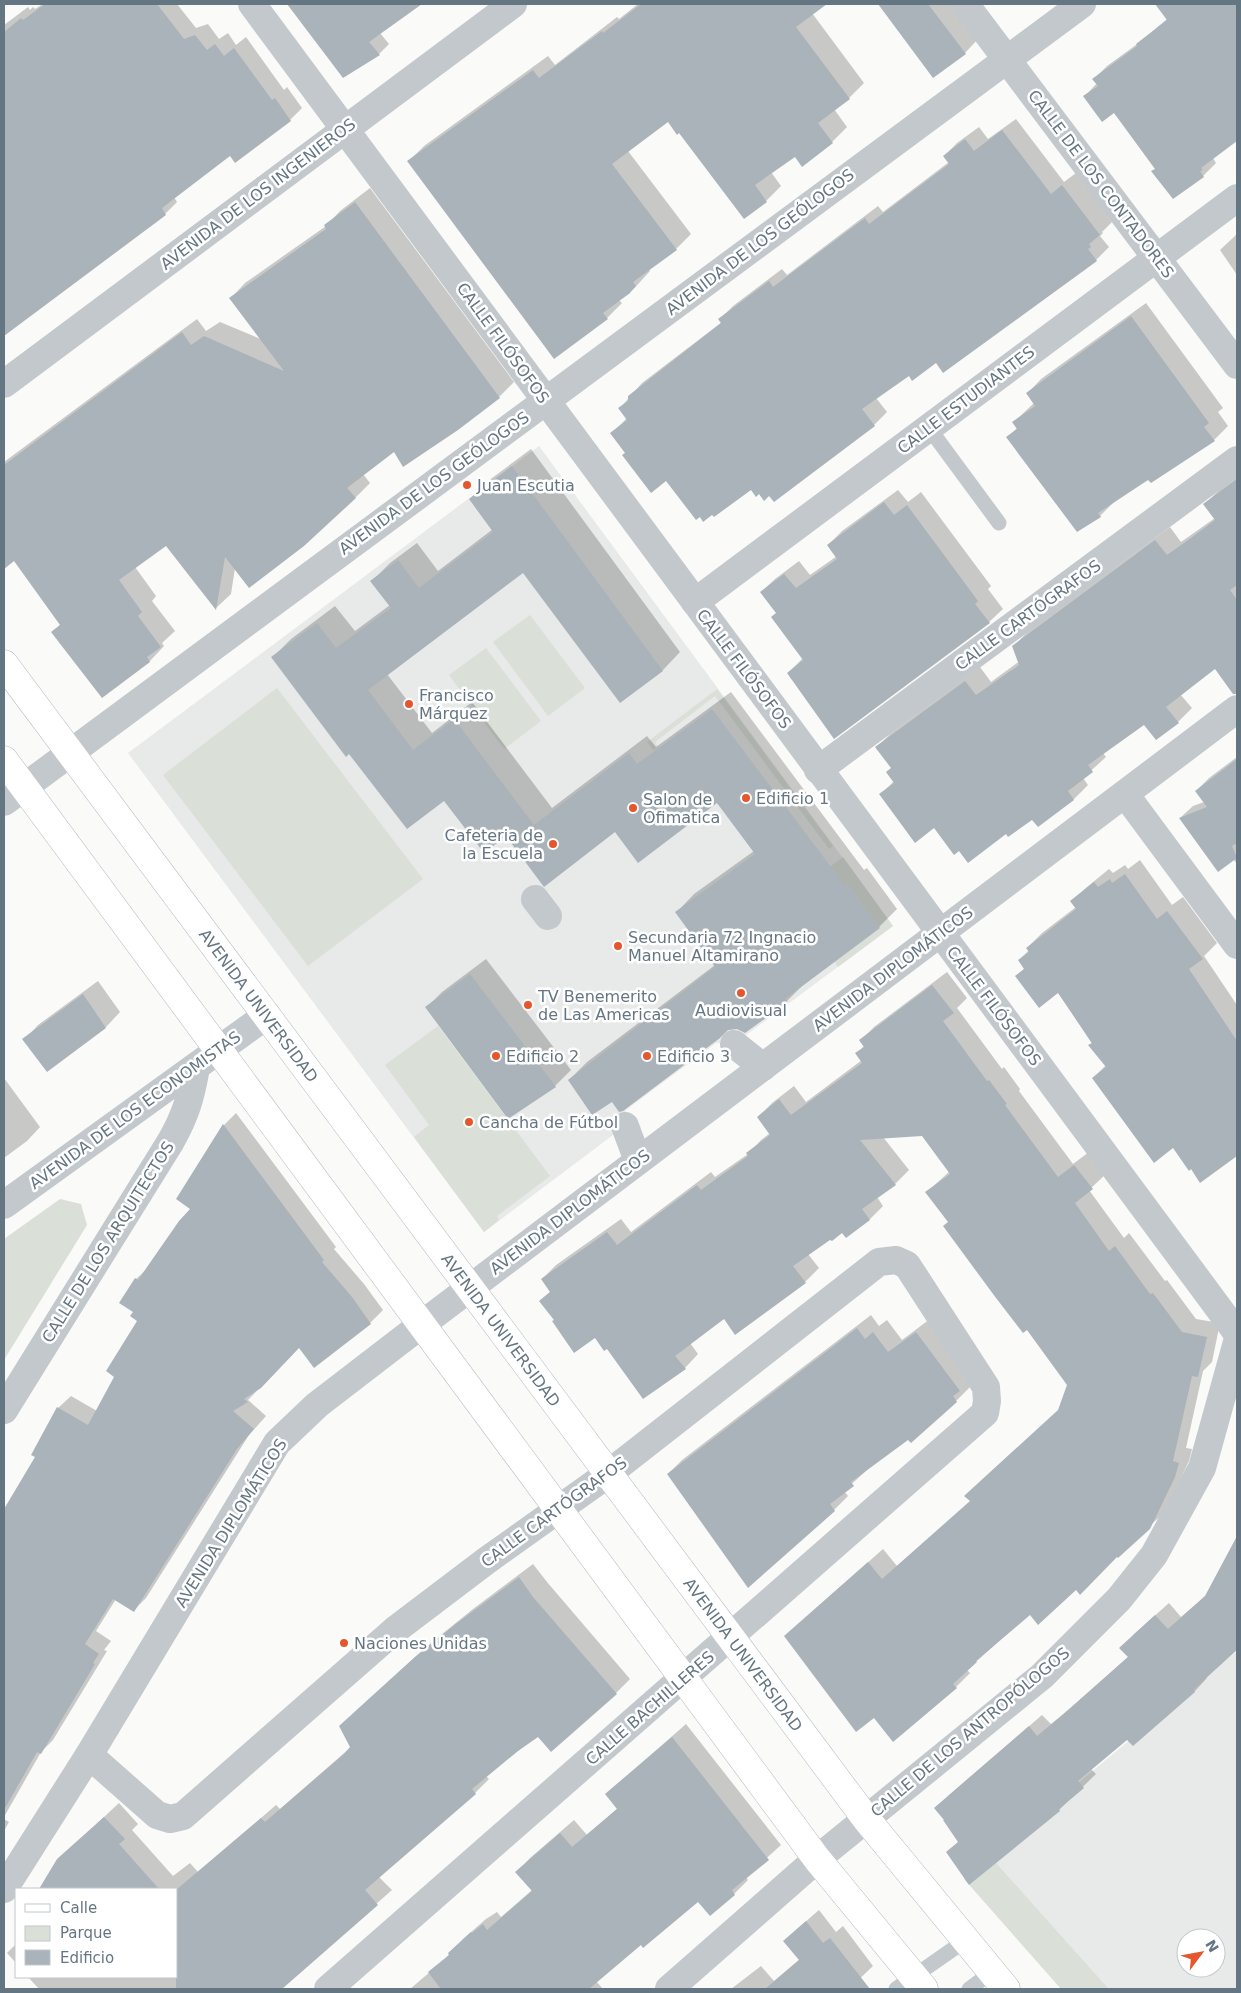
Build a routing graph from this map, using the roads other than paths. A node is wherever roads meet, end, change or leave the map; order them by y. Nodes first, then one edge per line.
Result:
1 (252, 4) edge
2 (513, 4) edge
3 (965, 4) edge
4 (1082, 4) edge
5 (1007, 59) junction
6 (345, 129) junction
7 (1237, 198) edge
8 (1157, 258) junction
9 (1237, 365) edge
10 (4, 384) edge
11 (546, 401) junction
12 (929, 428) junction
13 (1237, 460) edge
14 (999, 523) dead end
15 (695, 602) junction
16 (4, 664) edge
17 (1237, 709) edge
18 (70, 752) junction
19 (4, 760) edge
20 (818, 770) junction
21 (13, 794) edge
22 (1125, 794) junction
23 (940, 933) junction
24 (1237, 945) edge
25 (267, 1015) junction
26 (734, 1044) dead end
27 (218, 1051) junction
28 (196, 1067) junction
29 (763, 1067) junction
30 (625, 1126) dead end
31 (638, 1162) junction
32 (4, 1205) edge
33 (469, 1288) junction
34 (421, 1325) junction
35 (1237, 1333) edge
36 (1237, 1342) edge
37 (988, 1401) joint
38 (4, 1410) edge
39 (608, 1474) junction
40 (558, 1510) junction
41 (730, 1638) junction
42 (683, 1679) junction
43 (90, 1755) junction
44 (867, 1820) junction
45 (817, 1859) junction
46 (4, 1888) edge
47 (966, 1940) junction
48 (999, 1981) edge
49 (912, 1985) edge
50 (328, 1989) edge
51 (670, 1989) edge
52 (969, 1989) edge

1 - 6 street, CALLE FILÓSOFOS
2 - 6 street, AVENIDA DE LOS INGENIEROS
3 - 5 street, CALLE DE LOS CONTADORES
4 - 5 street, AVENIDA DE LOS GEÓLOGOS
5 - 8 street, CALLE DE LOS CONTADORES
5 - 11 street, AVENIDA DE LOS GEÓLOGOS
6 - 10 street, AVENIDA DE LOS INGENIEROS
6 - 11 street, CALLE FILÓSOFOS
7 - 8 street, CALLE ESTUDIANTES
8 - 9 street, CALLE DE LOS CONTADORES
8 - 12 street, CALLE ESTUDIANTES
11 - 15 street, CALLE FILÓSOFOS
11 - 18 street, AVENIDA DE LOS GEÓLOGOS
12 - 14 lane
12 - 15 street, CALLE ESTUDIANTES
13 - 20 street, CALLE CARTÓGRAFOS
15 - 20 street, CALLE FILÓSOFOS
16 - 18 street, AVENIDA UNIVERSIDAD
17 - 22 street, AVENIDA DIPLOMÁTICOS
18 - 21 street, AVENIDA DE LOS GEÓLOGOS
18 - 25 street, AVENIDA UNIVERSIDAD
19 - 21 street
20 - 23 street, CALLE FILÓSOFOS
21 - 27 street
22 - 23 street, AVENIDA DIPLOMÁTICOS
22 - 24 street
23 - 29 street, AVENIDA DIPLOMÁTICOS
23 - 35 street, CALLE FILÓSOFOS
25 - 27 street, AVENIDA DE LOS ECONOMISTAS
25 - 33 street, AVENIDA UNIVERSIDAD
26 - 29 street
27 - 28 street, AVENIDA DE LOS ECONOMISTAS
27 - 34 street
28 - 32 street, AVENIDA DE LOS ECONOMISTAS
28 - 38 street, CALLE DE LOS ARQUITECTOS
29 - 31 street, AVENIDA DIPLOMÁTICOS
30 - 31 street
31 - 33 street, AVENIDA DIPLOMÁTICOS
33 - 34 street, AVENIDA DIPLOMÁTICOS
33 - 39 street, AVENIDA UNIVERSIDAD
34 - 40 street
34 - 43 street, AVENIDA DIPLOMÁTICOS
36 - 44 street, CALLE DE LOS ANTROPÓLOGOS
37 - 39 street, CALLE CARTÓGRAFOS
37 - 41 street, CALLE BACHILLERES
39 - 40 street, CALLE CARTÓGRAFOS
39 - 41 street, AVENIDA UNIVERSIDAD
40 - 42 street
40 - 43 street, CALLE CARTÓGRAFOS
41 - 42 street, CALLE BACHILLERES
41 - 44 street, AVENIDA UNIVERSIDAD
42 - 45 street
42 - 50 street, CALLE BACHILLERES
43 - 46 street, AVENIDA DIPLOMÁTICOS
44 - 45 street, CALLE DE LOS ANTROPÓLOGOS
44 - 47 street, AVENIDA UNIVERSIDAD
45 - 49 street
45 - 51 street, CALLE DE LOS ANTROPÓLOGOS
47 - 48 street, AVENIDA UNIVERSIDAD
47 - 49 lane
48 - 52 lane

